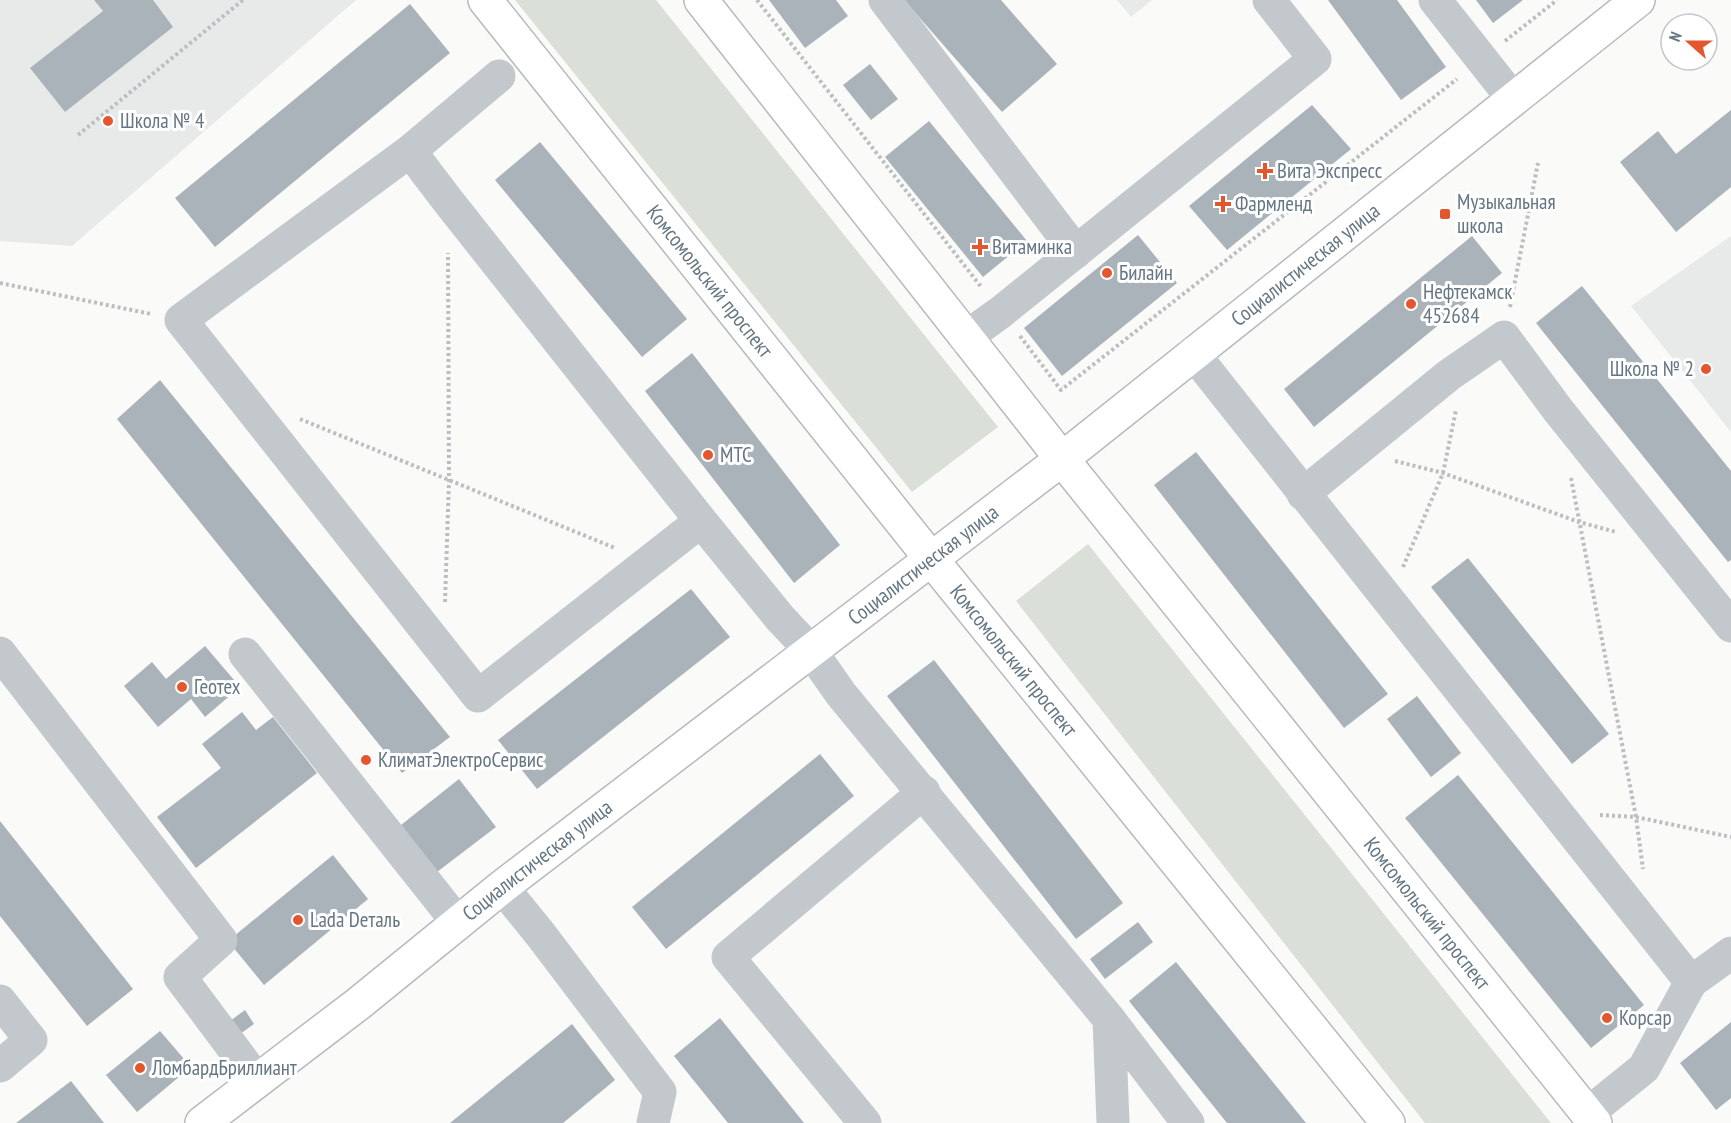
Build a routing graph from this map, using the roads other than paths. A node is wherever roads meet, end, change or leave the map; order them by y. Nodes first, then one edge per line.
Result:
1 (485, 0) edge
2 (701, 0) edge
3 (885, 0) edge
4 (1269, 0) edge
5 (1435, 0) edge
6 (1638, 0) edge
7 (499, 76) dead end
8 (1513, 99) junction
9 (410, 151) junction
10 (1076, 252) junction
11 (965, 338) junction
12 (1193, 353) junction
13 (1062, 459) junction
14 (1303, 494) junction
15 (701, 521) junction
16 (932, 560) junction
17 (1731, 627) edge
18 (811, 651) junction
19 (0, 653) edge
20 (244, 654) dead end
21 (924, 792) junction
22 (502, 888) junction
23 (458, 923) junction
24 (1731, 953) edge
25 (1691, 982) junction
26 (0, 1000) edge
27 (1109, 1019) junction
28 (0, 1066) edge
29 (257, 1080) junction
30 (1591, 1118) edge
31 (202, 1123) edge
32 (653, 1123) edge
33 (865, 1123) edge
34 (1113, 1123) edge
35 (1188, 1123) edge
36 (1388, 1123) edge

1 - 16 main road, Комсомольский проспект
2 - 11 main road, Комсомольский проспект
3 - 10 lane
4 - 10 lane
5 - 8 lane
6 - 8 main road, Социалистическая улица
7 - 9 lane
8 - 12 main road, Социалистическая улица
9 - 15 lane
9 - 15 lane
10 - 11 lane
11 - 13 main road, Комсомольский проспект
12 - 13 main road, Социалистическая улица
12 - 14 lane
13 - 16 main road, Социалистическая улица
13 - 30 main road, Комсомольский проспект
14 - 17 lane
14 - 25 lane
15 - 18 lane
16 - 18 main road, Социалистическая улица
16 - 36 main road, Комсомольский проспект
18 - 21 lane
18 - 22 main road, Социалистическая улица
19 - 29 lane
20 - 23 lane
21 - 27 lane
21 - 33 lane
22 - 23 main road, Социалистическая улица
22 - 32 lane
23 - 29 main road, Социалистическая улица
24 - 25 lane
25 - 30 lane
26 - 28 lane
27 - 34 lane
27 - 35 lane
29 - 31 main road, Социалистическая улица

